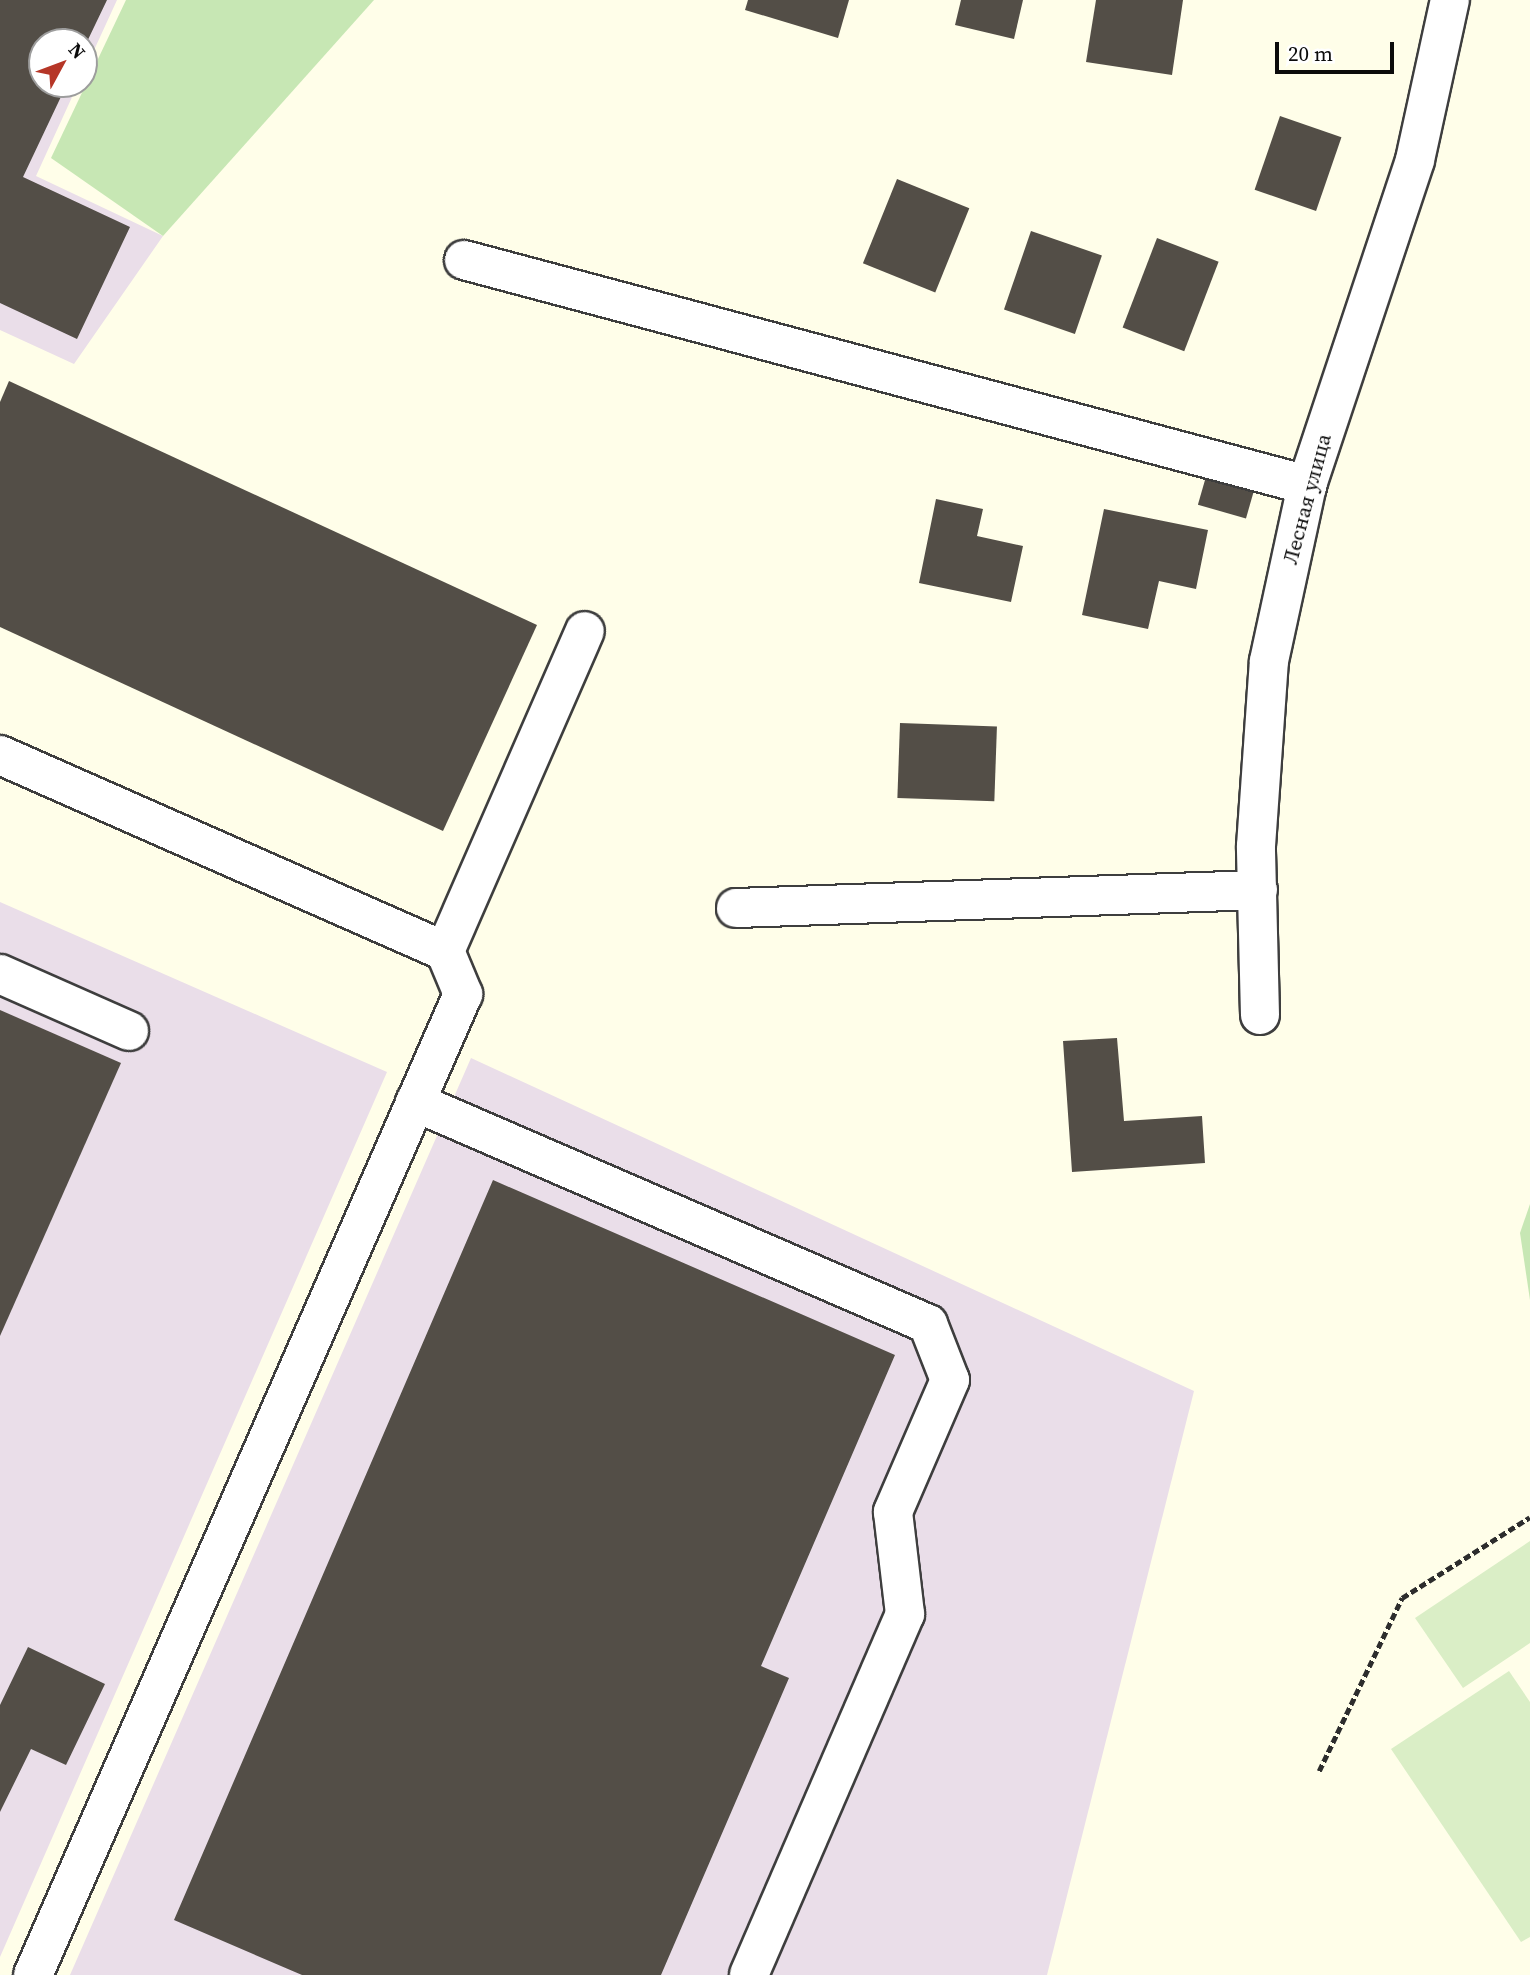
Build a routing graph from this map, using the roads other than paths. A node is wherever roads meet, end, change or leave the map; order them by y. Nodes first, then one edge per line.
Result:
1 (1450, 0) edge
2 (464, 261) dead end
3 (1307, 485) junction
4 (585, 631) dead end
5 (0, 755) edge
6 (1258, 890) junction
7 (736, 908) dead end
8 (445, 951) junction
9 (0, 974) edge
10 (1260, 1015) dead end
11 (129, 1031) dead end
12 (415, 1102) junction
13 (33, 1975) edge
14 (749, 1975) edge

1 - 3 street, Лесная улица
2 - 3 street
3 - 6 street, Лесная улица
4 - 8 street
5 - 8 street
6 - 7 street
6 - 10 street, Лесная улица
8 - 12 street
9 - 11 street
12 - 13 street
12 - 14 street

